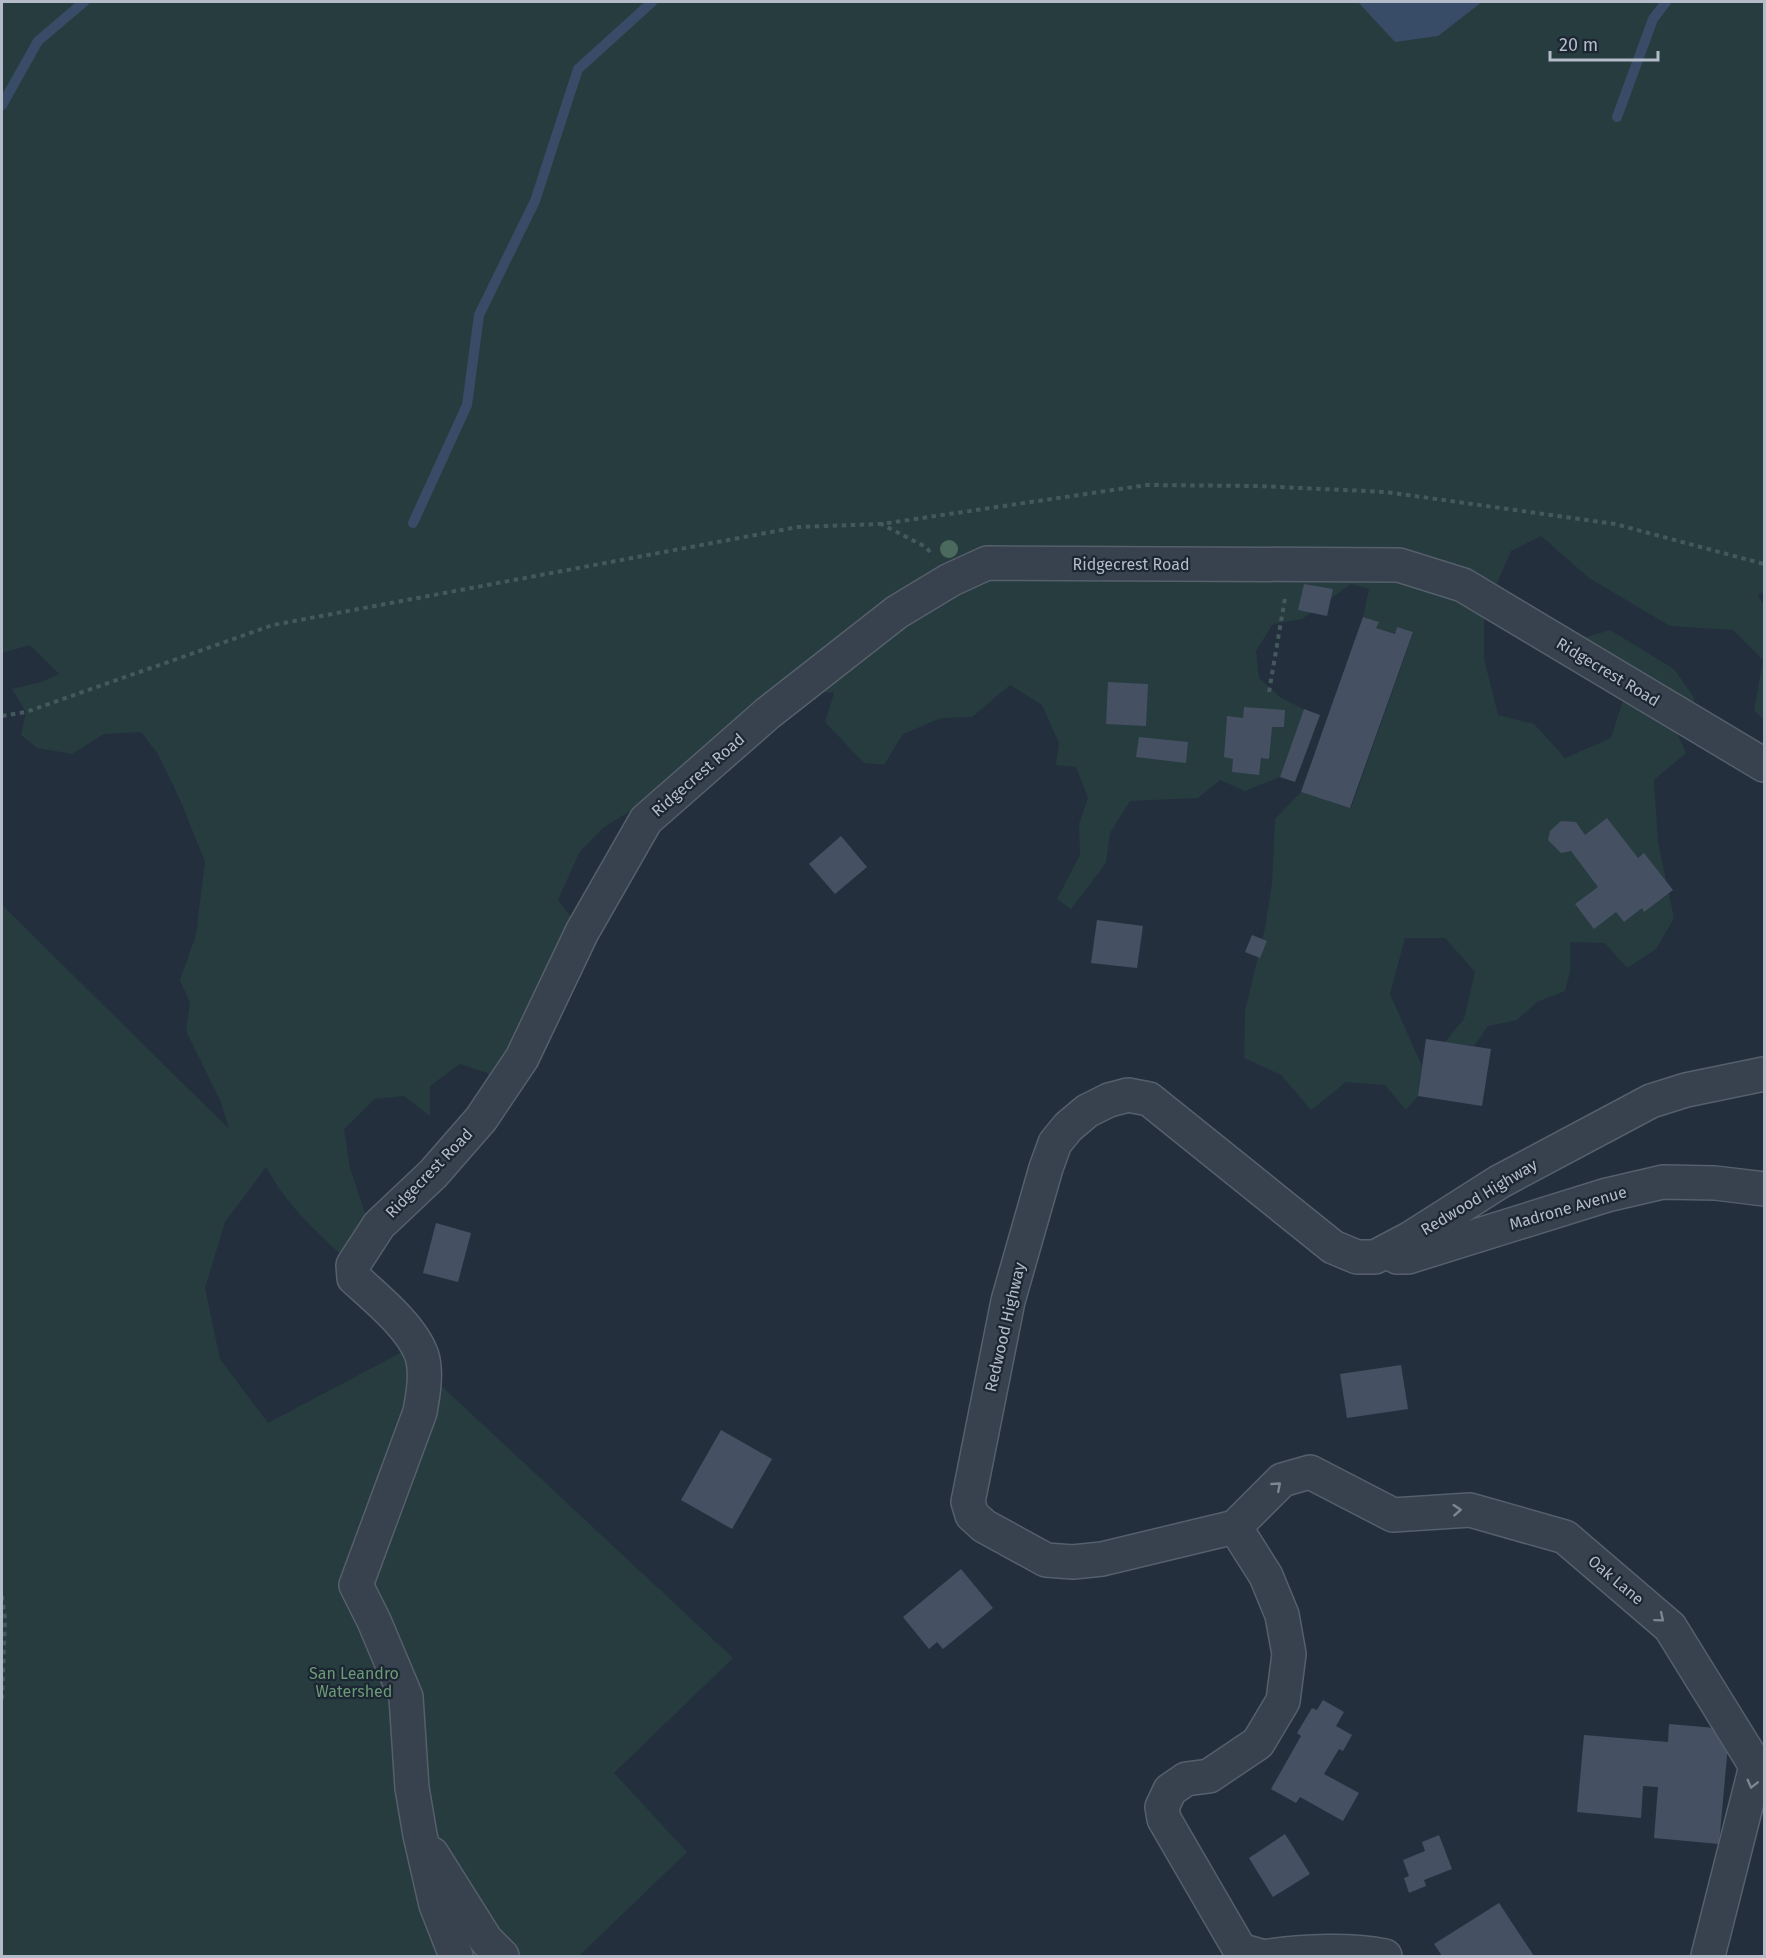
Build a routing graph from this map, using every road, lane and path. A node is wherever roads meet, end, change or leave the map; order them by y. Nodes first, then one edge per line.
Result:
1 (881, 524) junction
2 (1764, 564) edge
3 (1291, 565) junction
4 (950, 579) junction
5 (1269, 692) dead end
6 (2, 716) edge
7 (1764, 765) edge
8 (1764, 1074) edge
9 (1764, 1189) edge
10 (1375, 1257) junction
11 (1235, 1527) junction
12 (2, 1596) edge
13 (2, 1703) edge
14 (420, 1835) junction
15 (456, 1956) edge
16 (502, 1956) edge
17 (1262, 1956) edge
18 (1269, 1956) edge
19 (1385, 1956) edge
20 (1708, 1956) edge

1 - 2 path
1 - 4 path
1 - 6 path
3 - 4 street, Ridgecrest Road
3 - 5 path
3 - 7 street, Ridgecrest Road
4 - 14 street, Ridgecrest Road
8 - 10 street, Redwood Highway
9 - 10 street, Madrone Avenue
10 - 11 street, Redwood Highway
11 - 17 street
11 -> 20 street, Oak Lane
12 - 13 path
14 - 15 street, Ridgecrest Road
14 - 16 street, Ridgecrest Road
18 - 19 street

